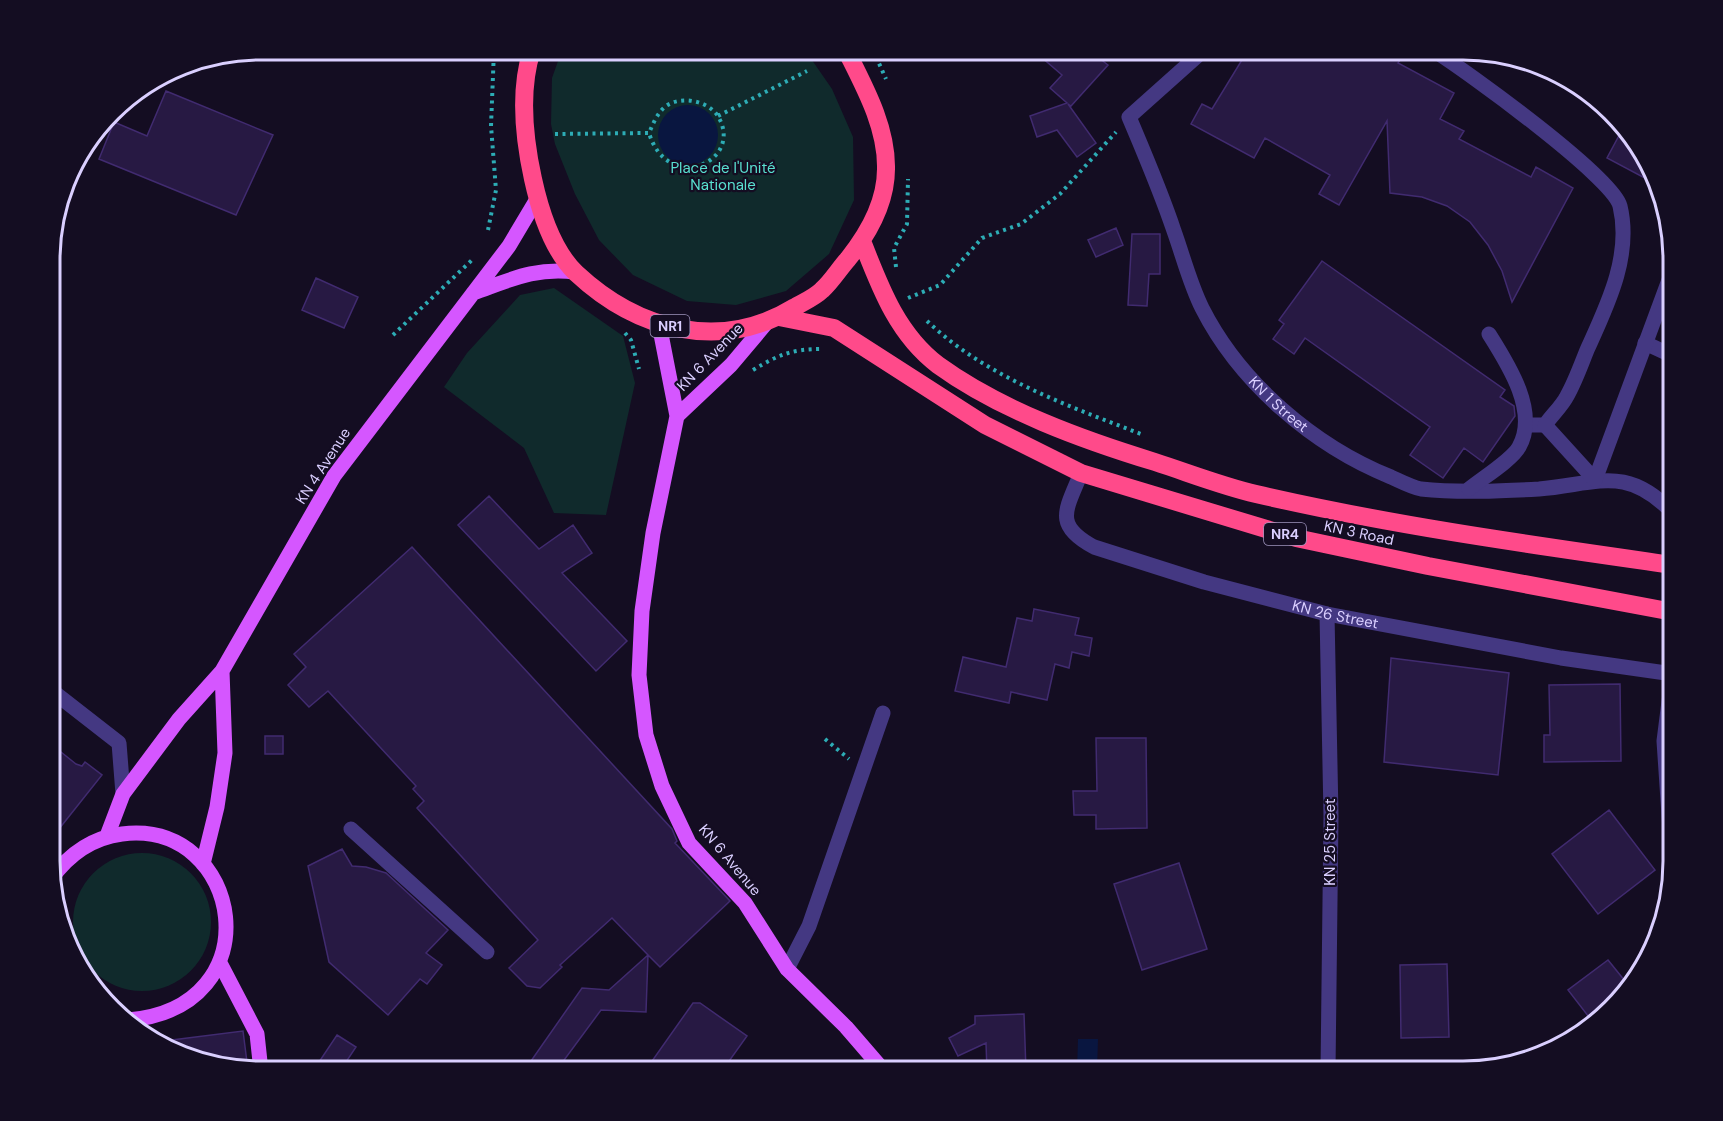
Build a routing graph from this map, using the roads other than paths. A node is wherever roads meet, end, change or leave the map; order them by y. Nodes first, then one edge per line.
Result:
1 (529, 60) edge
2 (851, 60) edge
3 (1193, 60) edge
4 (1449, 60) edge
5 (537, 199) junction
6 (862, 241) junction
7 (575, 272) junction
8 (473, 293) junction
9 (1663, 295) edge
10 (773, 319) junction
11 (659, 324) junction
12 (1489, 334) dead end
13 (1645, 343) junction
14 (1663, 351) edge
15 (677, 416) junction
16 (1527, 425) junction
17 (1545, 425) junction
18 (1081, 473) junction
19 (1595, 480) junction
20 (1468, 489) junction
21 (1663, 503) edge
22 (1663, 564) edge
23 (1663, 610) edge
24 (1327, 614) junction
25 (222, 671) junction
26 (1663, 671) edge
27 (60, 697) edge
28 (883, 713) dead end
29 (123, 794) junction
30 (351, 829) dead end
31 (107, 836) junction
32 (203, 864) junction
33 (60, 866) edge
34 (488, 952) dead end
35 (220, 963) junction
36 (787, 969) junction
37 (137, 1019) edge
38 (260, 1061) edge
39 (875, 1061) edge
40 (1328, 1061) edge

1 - 5 highway, NR1
2 - 6 highway, NR1
3 - 20 street, KN 1 Street
4 - 17 street
5 - 7 highway, NR1
5 - 8 main road, KN 4 Avenue
6 - 10 highway, NR1
6 - 22 highway, KN 3 Road / NR4
7 - 8 main road
7 - 11 highway, NR1
8 - 25 main road, KN 4 Avenue
9 - 13 street
10 - 11 highway, NR1
10 - 15 main road, KN 6 Avenue
10 - 18 highway, KN 3 Road / NR4
11 - 15 main road, KN 6 Avenue
12 - 16 street
13 - 14 street
13 - 19 street
15 - 36 main road, KN 6 Avenue
16 - 17 street
16 - 20 street
17 - 19 street
18 - 23 highway, KN 3 Road / NR4
18 - 24 street, KN 26 Street
19 - 20 street, KN 1 Street
19 - 21 street, KN 1 Street
24 - 26 street, KN 26 Street
24 - 40 street, KN 25 Street
25 - 29 main road, KN 4 Avenue
25 - 32 main road
27 - 29 street
28 - 36 street
29 - 31 main road, KN 4 Avenue
30 - 34 street
31 - 32 main road
31 - 33 main road
32 - 35 main road
35 - 37 main road
35 - 38 main road
36 - 39 main road, KN 6 Avenue

